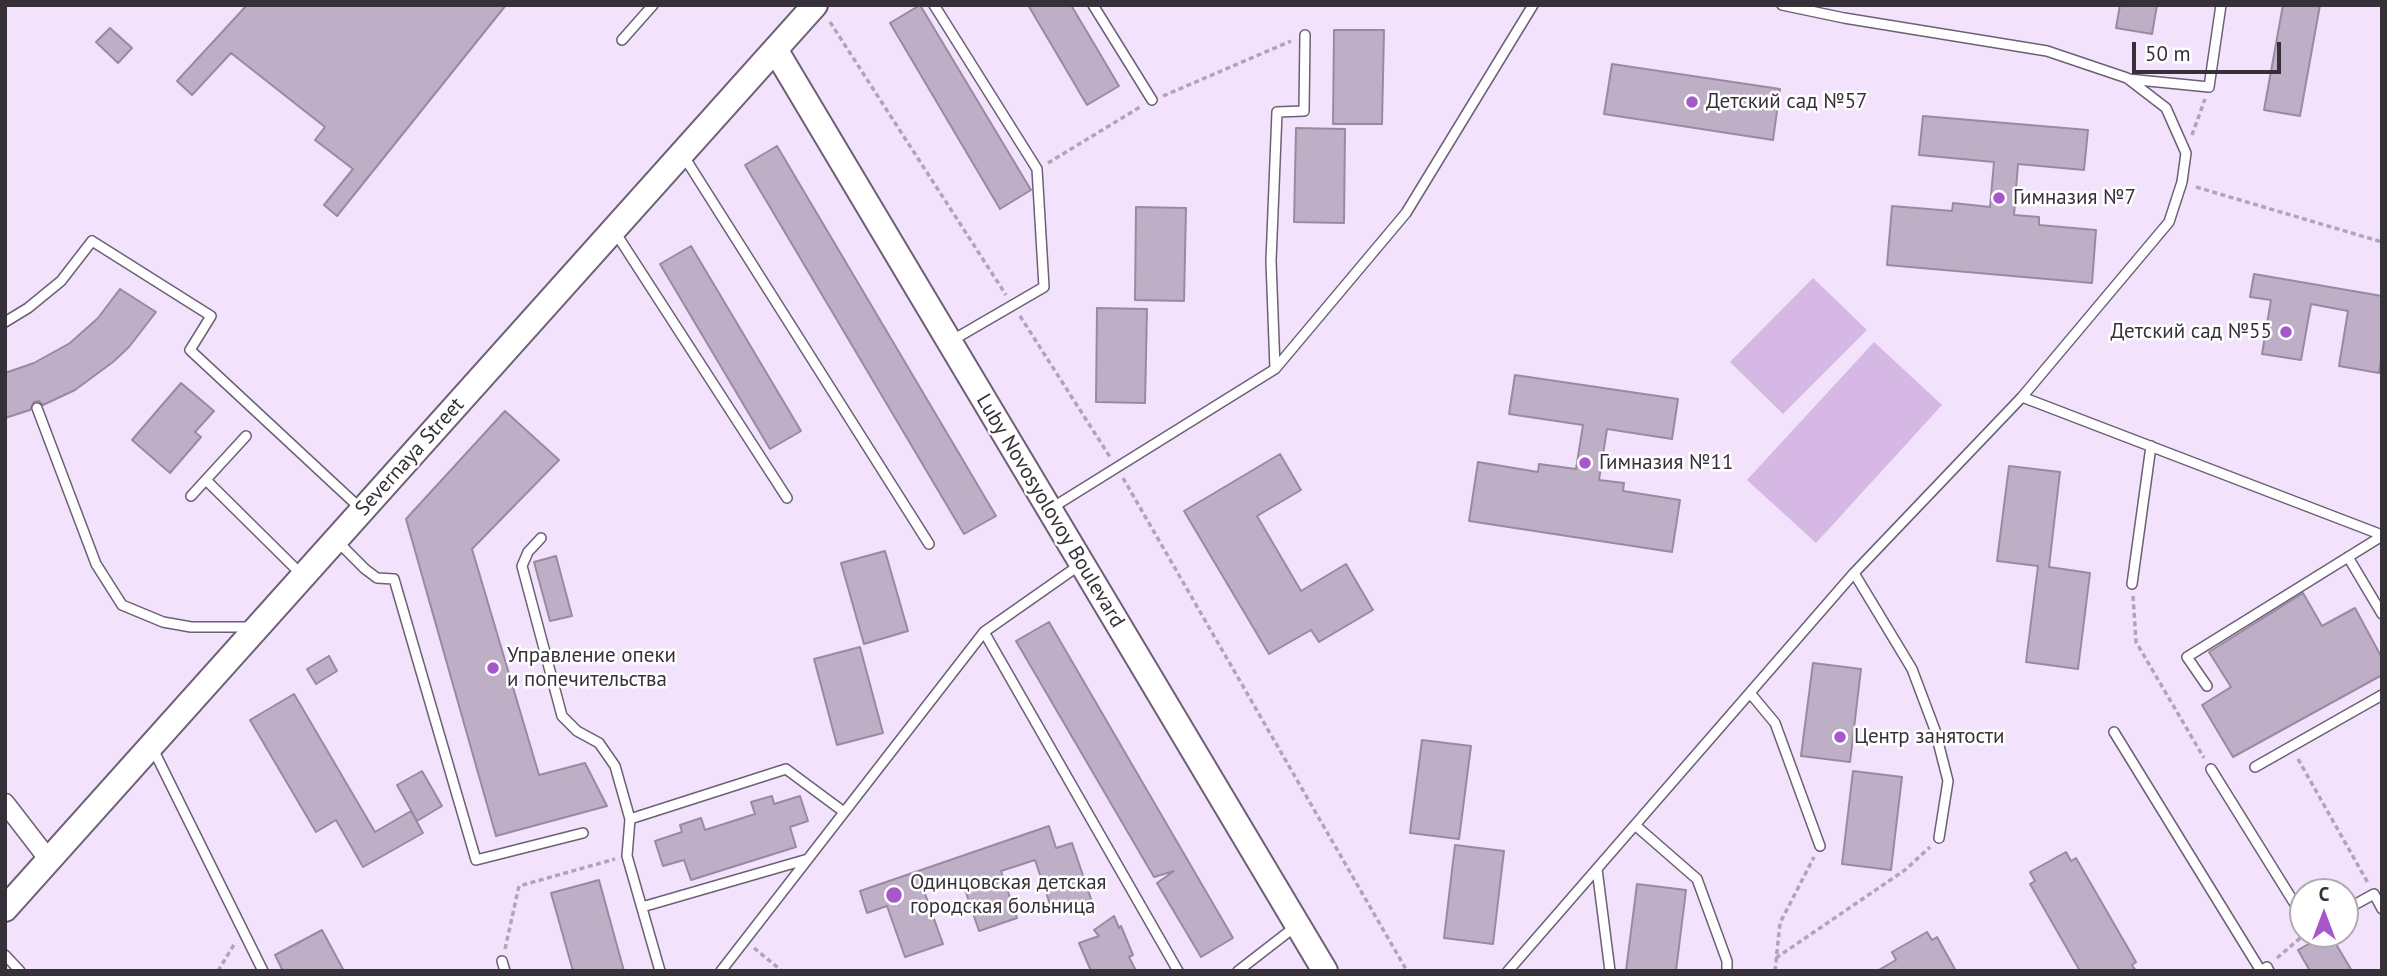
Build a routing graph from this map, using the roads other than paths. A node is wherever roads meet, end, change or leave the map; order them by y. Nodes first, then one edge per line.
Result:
1 (653, 5) edge
2 (815, 5) edge
3 (934, 5) edge
4 (1093, 5) edge
5 (1533, 5) edge
6 (1782, 5) edge
7 (2221, 5) edge
8 (1305, 35) road end
9 (622, 40) dead end
10 (776, 51) junction
11 (2127, 78) junction
12 (1152, 100) road end
13 (682, 153) junction
14 (614, 230) junction
15 (5, 322) edge
16 (949, 342) junction
17 (1275, 369) junction
18 (2022, 397) junction
19 (37, 408) dead end
20 (246, 436) dead end
21 (2151, 446) junction
22 (206, 480) junction
23 (191, 496) dead end
24 (787, 498) dead end
25 (1050, 510) junction
26 (362, 511) junction
27 (2382, 536) edge
28 (541, 538) dead end
29 (336, 540) junction
30 (929, 544) dead end
31 (2348, 557) junction
32 (1082, 564) junction
33 (1854, 573) junction
34 (303, 576) junction
35 (2132, 584) road end
36 (2382, 614) edge
37 (258, 627) junction
38 (984, 632) junction
39 (2207, 686) dead end
40 (1750, 693) junction
41 (2382, 695) edge
42 (2114, 732) dead end
43 (152, 745) junction
44 (2255, 767) dead end
45 (2211, 769) road end
46 (5, 803) edge
47 (844, 812) junction
48 (630, 819) junction
49 (1635, 825) junction
50 (583, 833) dead end
51 (1939, 838) road end
52 (1820, 846) road end
53 (808, 859) junction
54 (49, 860) junction
55 (1597, 869) junction
56 (2289, 894) edge
57 (2359, 902) edge
58 (642, 908) junction
59 (5, 909) edge
60 (2382, 909) edge
61 (1298, 925) junction
62 (5, 955) edge
63 (2268, 969) edge
64 (20, 971) edge
65 (263, 971) edge
66 (660, 971) edge
67 (720, 971) edge
68 (1178, 971) edge
69 (1238, 971) edge
70 (1325, 971) edge
71 (1508, 971) edge
72 (1610, 971) edge
73 (1727, 971) edge

1 - 9 lane
2 - 10 street, Severnaya Street
3 - 16 lane
4 - 12 lane
5 - 17 lane
6 - 11 lane
7 - 11 lane
8 - 17 lane
10 - 13 street, Severnaya Street
10 - 16 street, Luby Novosyolovoy Boulevard
11 - 18 lane
13 - 14 street, Severnaya Street
13 - 30 lane
14 - 24 lane
14 - 26 street, Severnaya Street
15 - 26 lane
16 - 25 street, Luby Novosyolovoy Boulevard
17 - 25 lane
18 - 21 lane
18 - 33 lane
19 - 37 lane
20 - 22 lane
21 - 27 lane
21 - 35 lane
22 - 23 lane
22 - 34 lane
25 - 32 street, Luby Novosyolovoy Boulevard
26 - 29 street, Severnaya Street
27 - 31 lane
28 - 48 lane
29 - 34 street, Severnaya Street
29 - 50 lane
31 - 36 lane
31 - 39 lane
32 - 38 lane
32 - 61 street, Luby Novosyolovoy Boulevard
33 - 40 lane
33 - 51 lane
34 - 37 street, Severnaya Street
37 - 43 street, Severnaya Street
38 - 47 lane
38 - 68 lane
40 - 49 lane
40 - 52 lane
41 - 44 lane
42 - 63 lane
43 - 54 street, Severnaya Street
43 - 65 lane
45 - 56 lane
46 - 54 street
47 - 48 lane
47 - 53 lane
48 - 58 lane
49 - 55 lane
49 - 73 lane
53 - 58 lane
53 - 67 lane
54 - 59 street, Severnaya Street
55 - 71 lane
55 - 72 lane
57 - 60 lane
58 - 66 lane
61 - 69 lane
61 - 70 street, Luby Novosyolovoy Boulevard
62 - 64 lane

